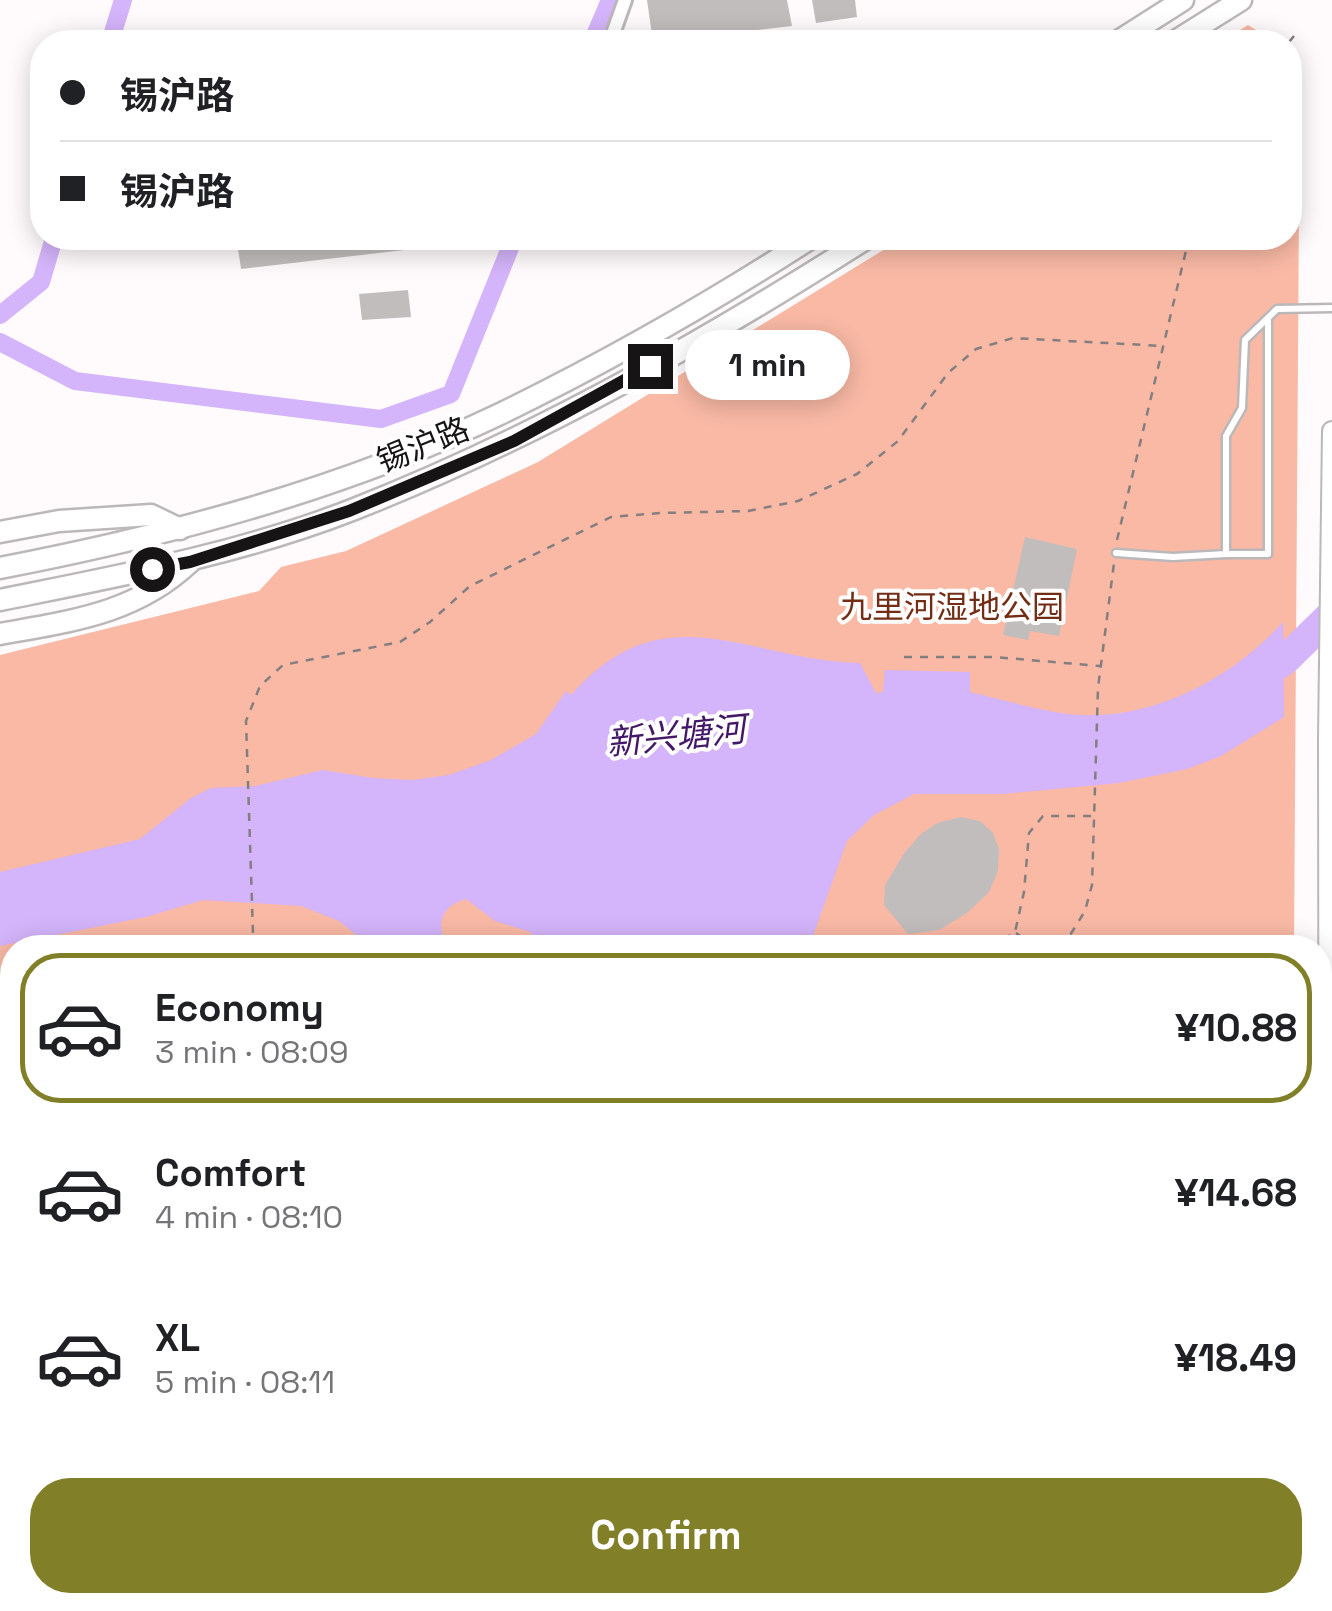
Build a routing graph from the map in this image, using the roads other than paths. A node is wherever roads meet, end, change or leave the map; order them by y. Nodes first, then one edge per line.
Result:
1 (626, 0) edge
2 (1184, 0) edge
3 (1241, 0) edge
4 (615, 30) edge
5 (1135, 30) edge
6 (1193, 30) edge
7 (792, 250) edge
8 (849, 250) edge
9 (1332, 308) edge
10 (1268, 318) junction
11 (1332, 431) edge
12 (180, 529) junction
13 (0, 532) edge
14 (1116, 552) road end
15 (1226, 554) junction
16 (190, 562) junction
17 (0, 568) edge
18 (0, 600) edge
19 (0, 634) edge
20 (1326, 935) edge

1 - 4 street
2 - 5 main road
3 - 6 main road
7 - 12 main road, 锡沪路
8 - 16 main road, 锡沪路
9 - 10 lane
10 - 15 lane
10 - 15 lane
11 - 20 main road
12 - 13 main road
12 - 17 main road, 锡沪路
14 - 15 lane
16 - 18 main road, 锡沪路
16 - 19 main road

